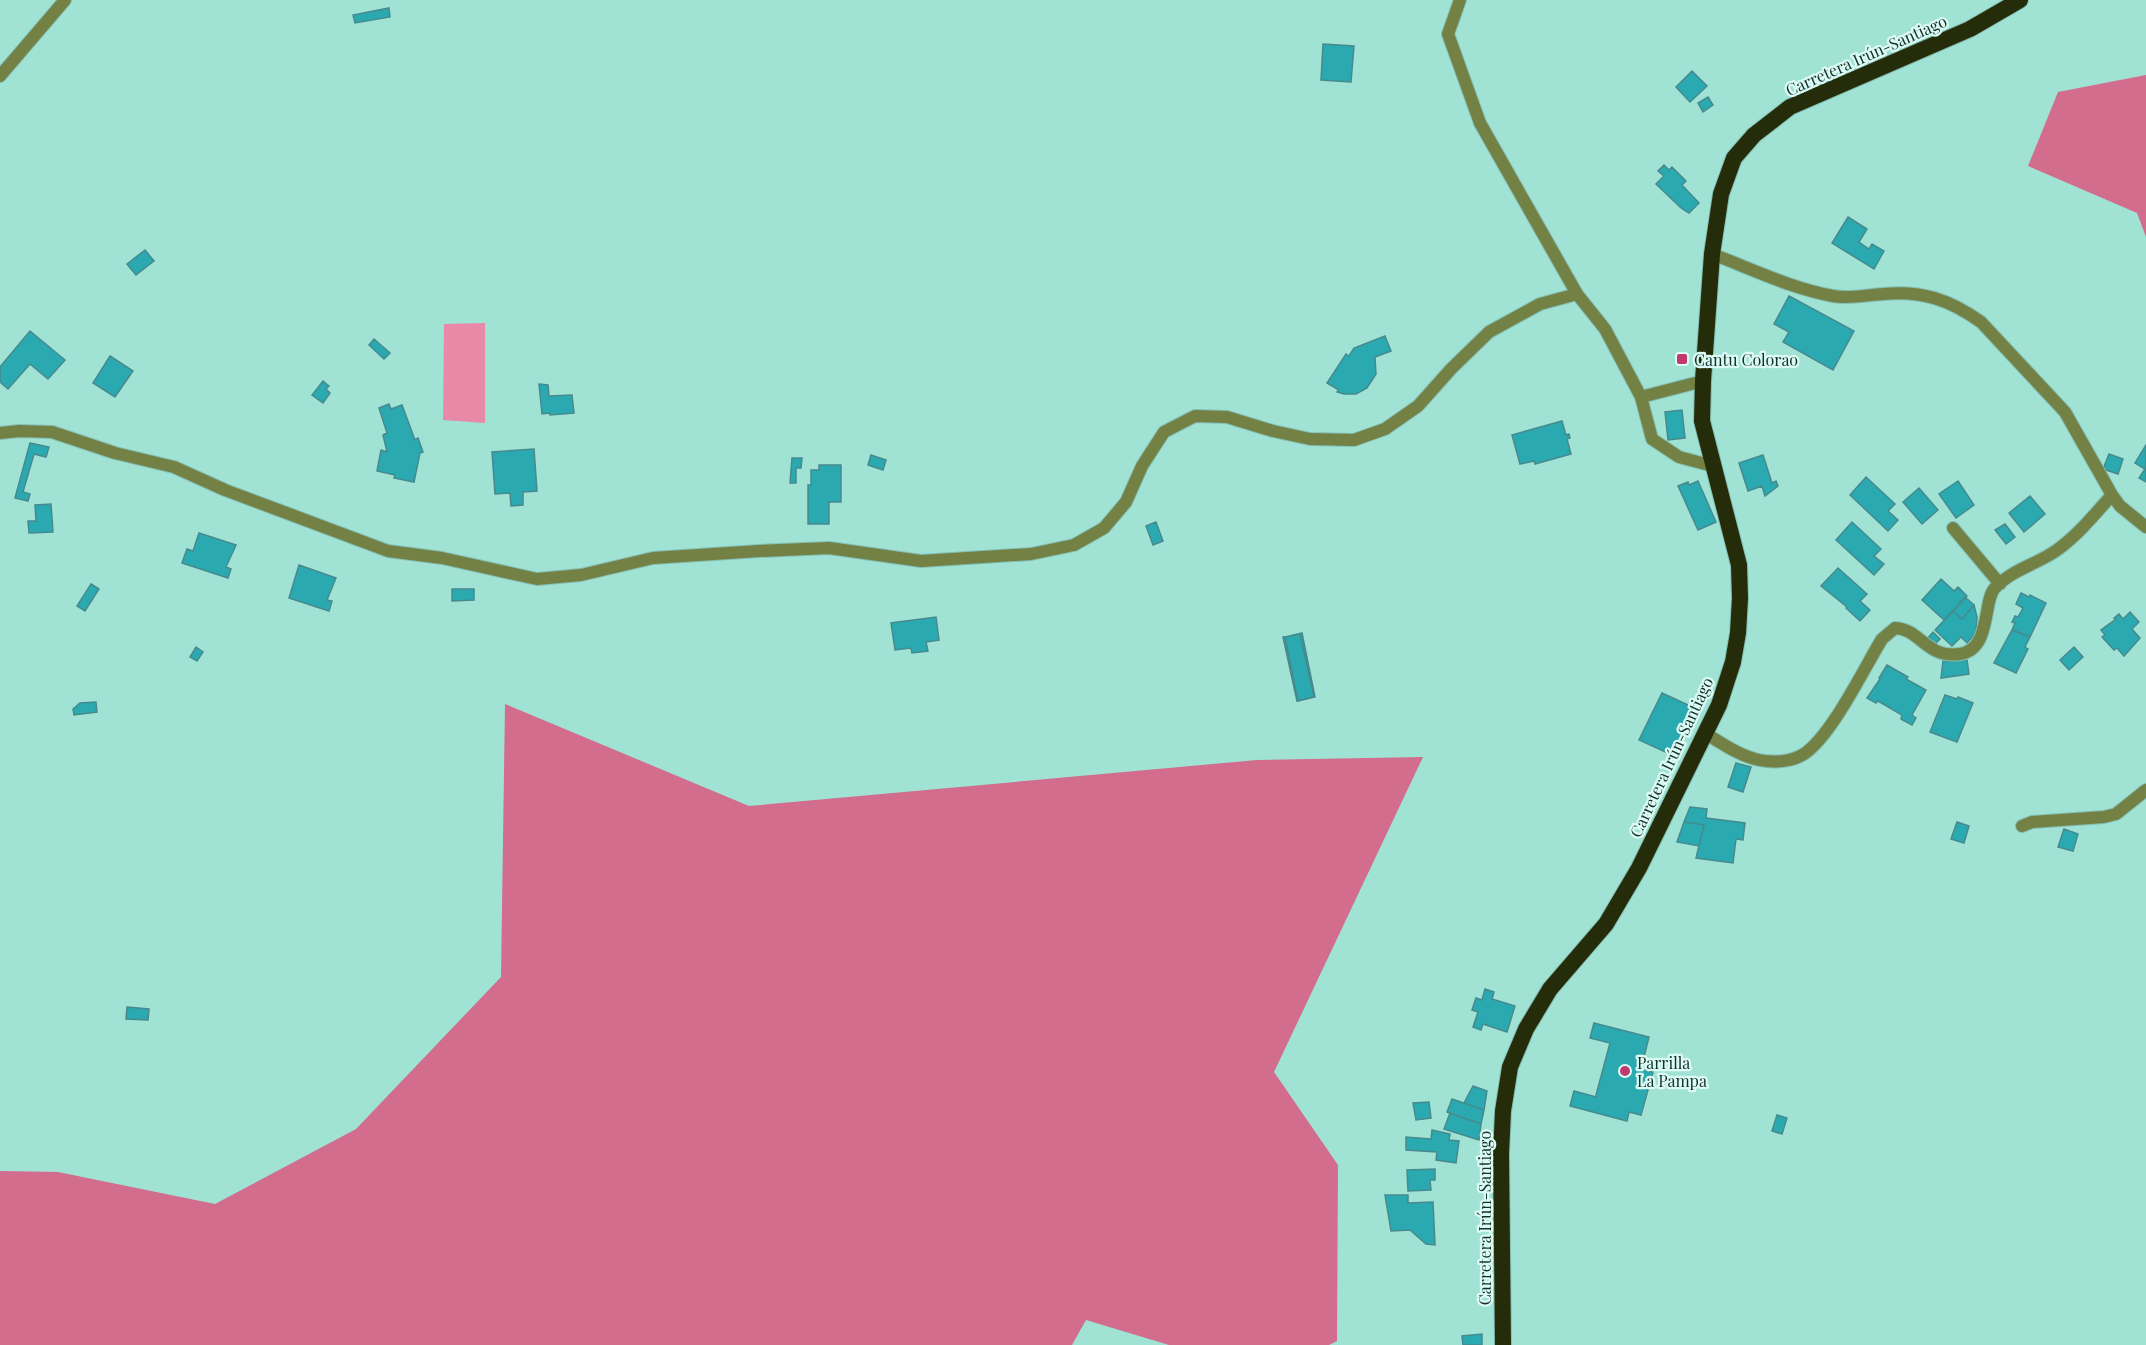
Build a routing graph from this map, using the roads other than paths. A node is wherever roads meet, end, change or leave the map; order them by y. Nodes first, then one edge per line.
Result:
1 (65, 0) edge
2 (1460, 0) edge
3 (2020, 0) edge
4 (0, 76) edge
5 (1712, 254) junction
6 (1577, 294) junction
7 (1703, 381) junction
8 (1641, 397) junction
9 (0, 434) edge
10 (1713, 466) junction
11 (2112, 495) junction
12 (2146, 527) edge
13 (1953, 528) dead end
14 (2000, 584) junction
15 (1705, 733) junction
16 (2146, 790) edge
17 (2022, 826) dead end
18 (1503, 1345) edge

1 - 4 street
2 - 6 street
3 - 5 highway, Carretera Irún-Santiago
5 - 7 highway, Carretera Irún-Santiago
5 - 11 street
6 - 8 street
6 - 9 street
7 - 8 street
7 - 10 highway, Carretera Irún-Santiago
8 - 10 street
10 - 15 highway, Carretera Irún-Santiago
11 - 12 street
11 - 14 street
13 - 14 street
14 - 15 street
15 - 18 highway, Carretera Irún-Santiago
16 - 17 street

